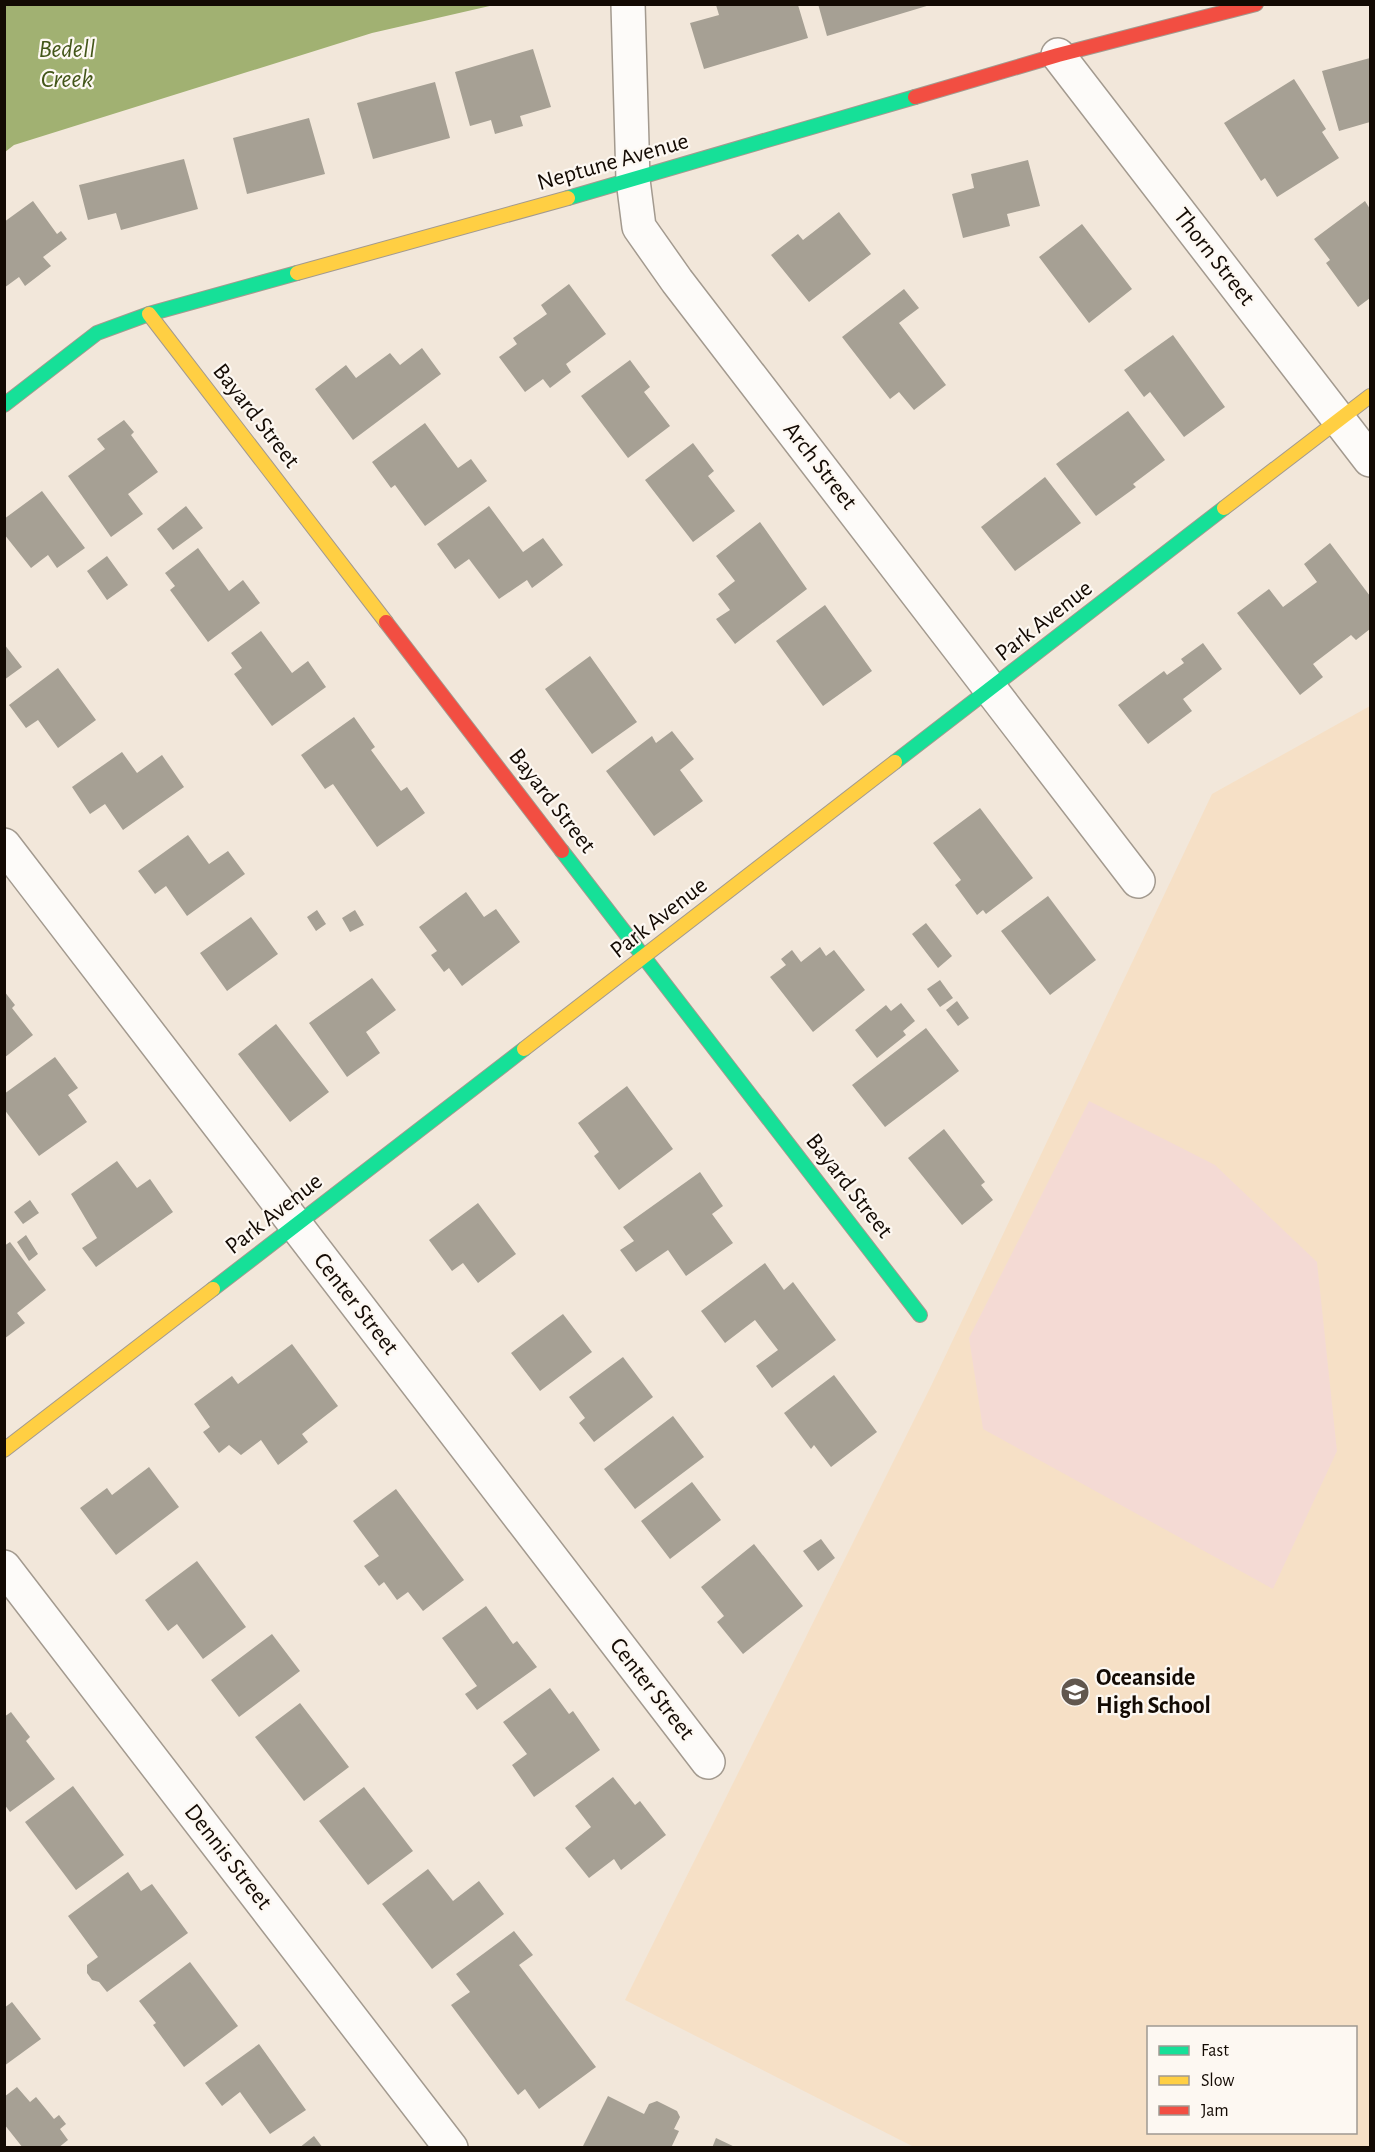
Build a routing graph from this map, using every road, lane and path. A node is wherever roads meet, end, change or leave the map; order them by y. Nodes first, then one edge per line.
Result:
1 (628, 4) edge
2 (1256, 4) edge
3 (1058, 55) junction
4 (633, 180) junction
5 (149, 314) junction
6 (1371, 396) edge
7 (4, 405) edge
8 (1340, 420) junction
9 (1371, 460) edge
10 (993, 688) junction
11 (4, 845) edge
12 (1138, 881) dead end
13 (645, 957) junction
14 (296, 1226) junction
15 (920, 1315) dead end
16 (4, 1450) edge
17 (4, 1567) edge
18 (708, 1762) dead end
19 (451, 2148) edge

1 - 4 street, Arch Street
2 - 3 street, Neptune Avenue
3 - 4 street, Neptune Avenue
3 - 8 street, Thorn Street
4 - 5 street, Neptune Avenue
4 - 10 street, Arch Street
5 - 7 street, Neptune Avenue
5 - 13 street, Bayard Street
6 - 8 street, Park Avenue
8 - 9 street, Thorn Street
8 - 10 street, Park Avenue
10 - 12 street, Arch Street
10 - 13 street, Park Avenue
11 - 14 street, Center Street
13 - 14 street, Park Avenue
13 - 15 street, Bayard Street
14 - 16 street, Park Avenue
14 - 18 street, Center Street
17 - 19 street, Dennis Street

